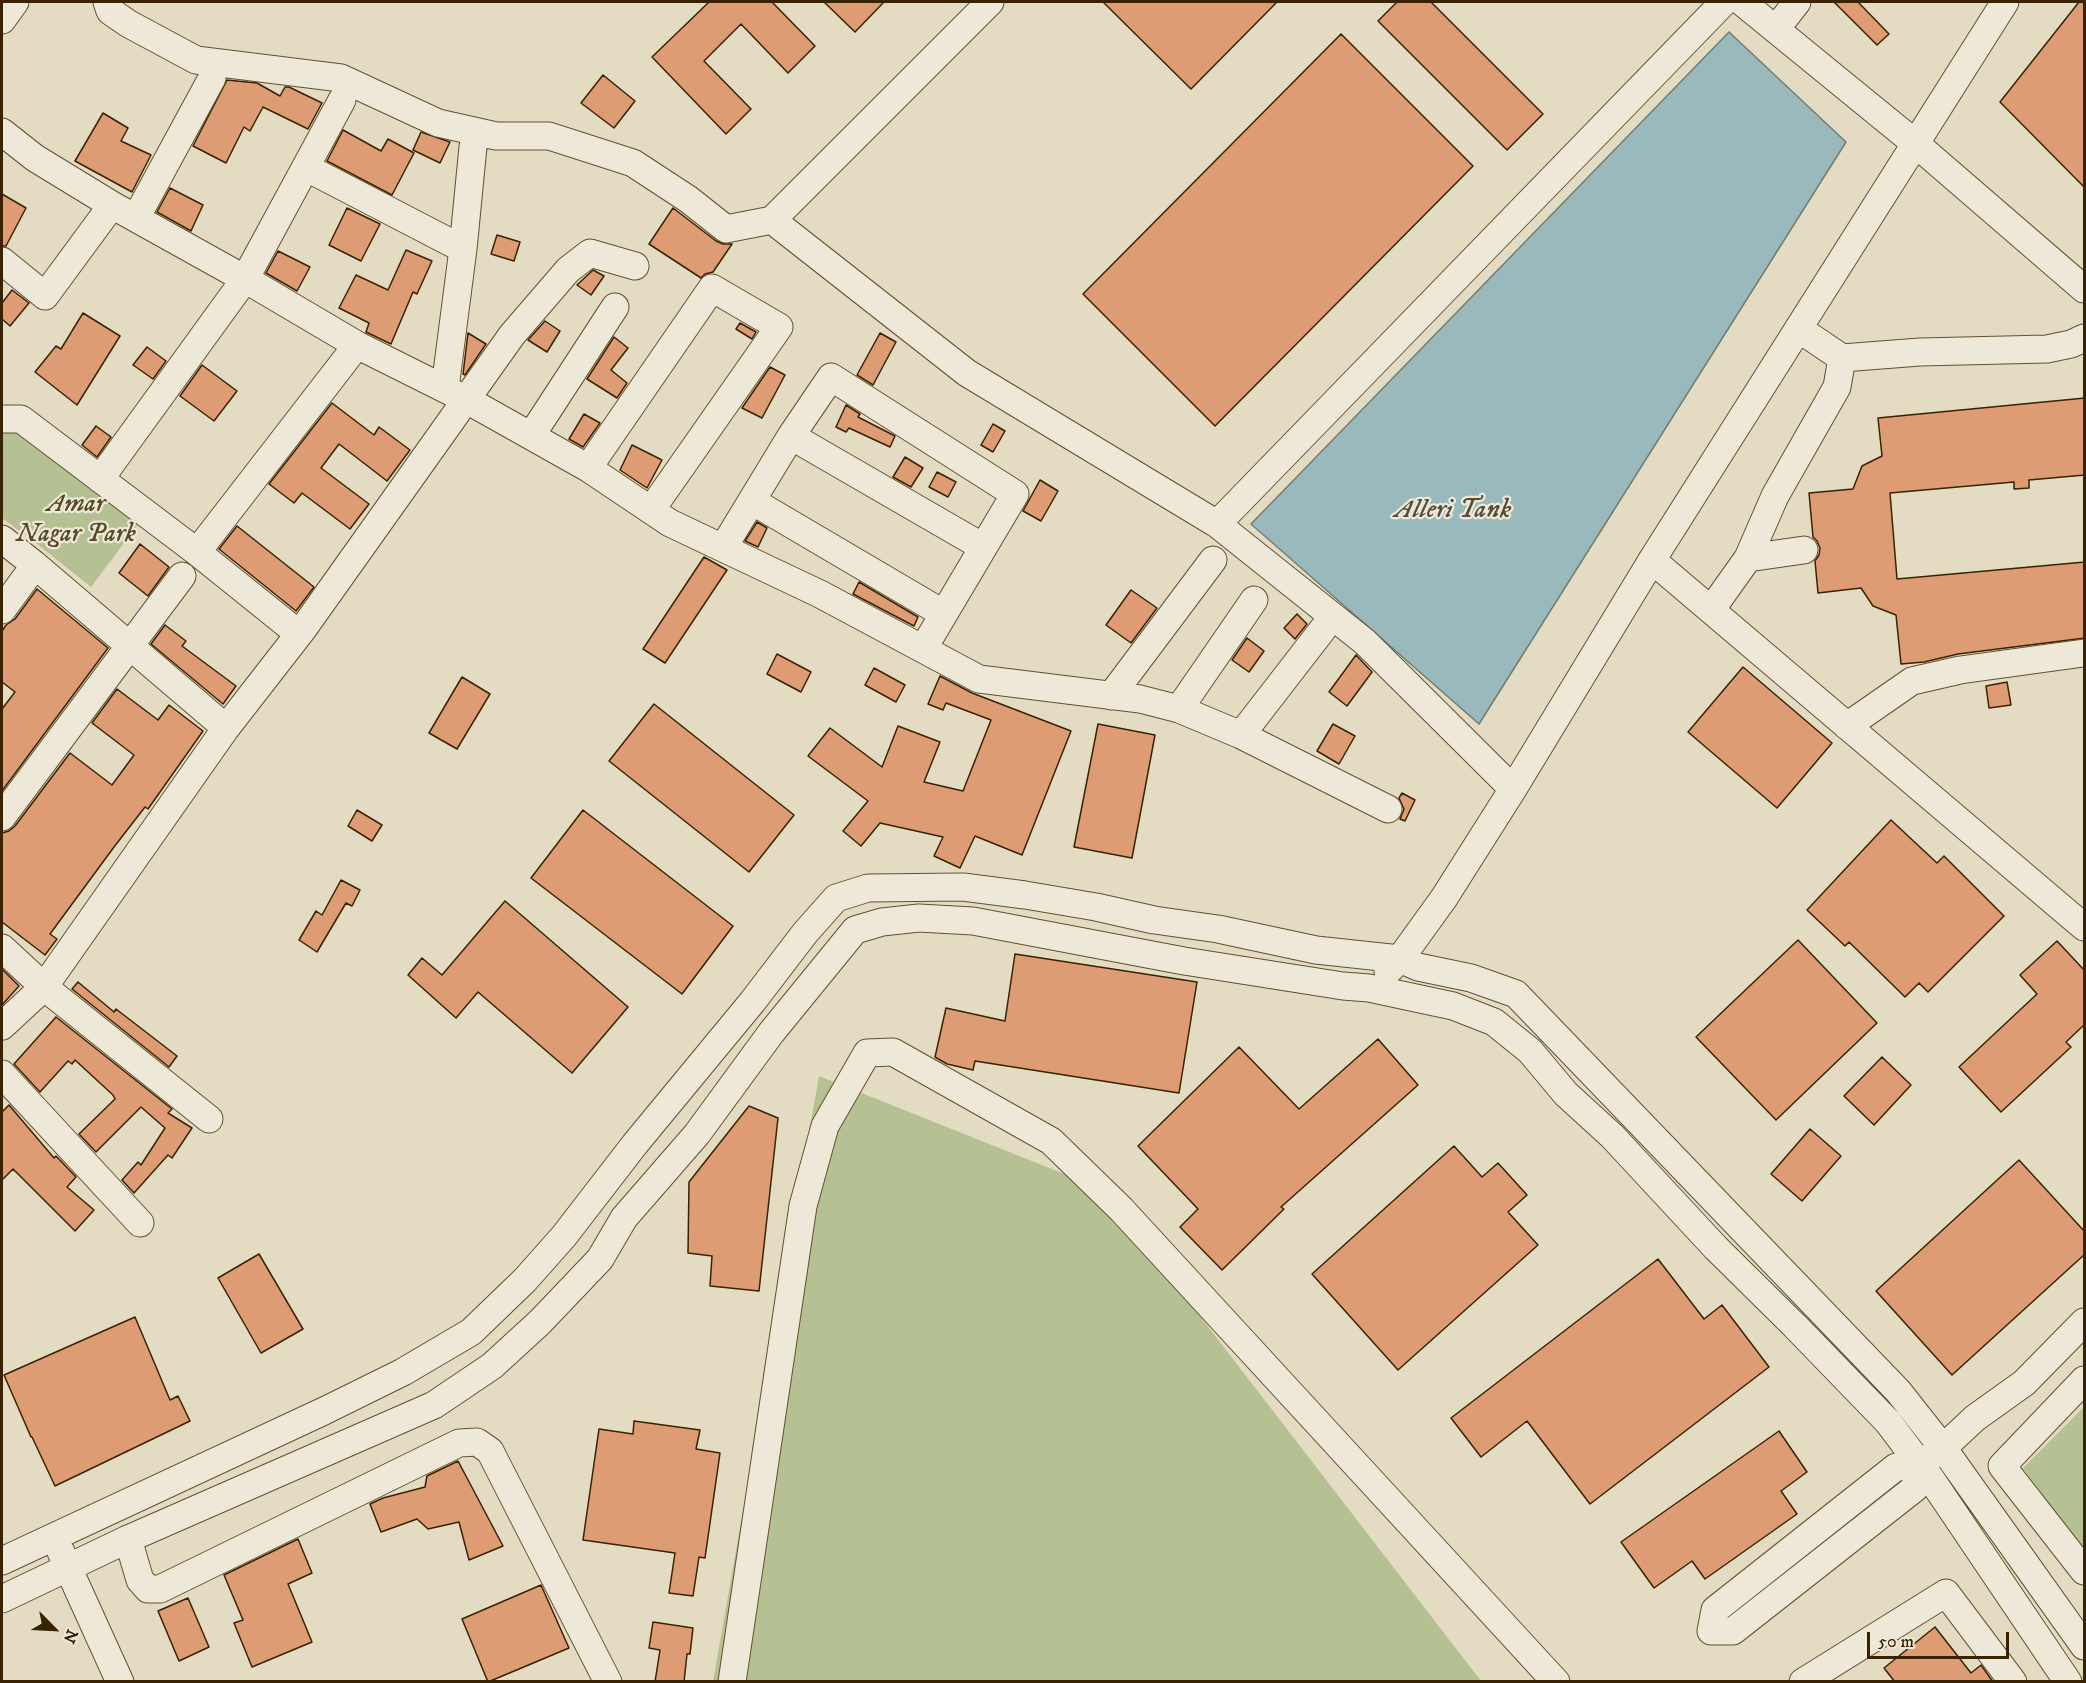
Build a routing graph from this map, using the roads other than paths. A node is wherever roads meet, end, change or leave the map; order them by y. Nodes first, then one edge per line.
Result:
1 (15, 2) edge
2 (107, 2) edge
3 (990, 2) edge
4 (1724, 2) edge
5 (1742, 2) edge
6 (1797, 2) edge
7 (2005, 2) edge
8 (2, 20) edge
9 (1776, 29) junction
10 (212, 78) dead end
11 (342, 100) dead end
12 (2, 132) edge
13 (1916, 144) junction
14 (473, 147) dead end
15 (307, 168) junction
16 (112, 205) junction
17 (136, 218) junction
18 (772, 220) junction
19 (464, 249) junction
20 (2, 261) edge
21 (635, 266) dead end
22 (245, 279) junction
23 (2084, 288) edge
24 (615, 307) dead end
25 (1799, 329) junction
26 (2085, 338) edge
27 (357, 345) junction
28 (1842, 358) junction
29 (456, 394) junction
30 (2, 419) edge
31 (531, 436) junction
32 (792, 436) junction
33 (588, 468) junction
34 (100, 479) junction
35 (752, 501) junction
36 (651, 510) junction
37 (1216, 524) junction
38 (2, 539) edge
39 (983, 547) junction
40 (723, 549) junction
41 (1804, 550) dead end
42 (197, 552) junction
43 (1748, 558) junction
44 (1214, 560) dead end
45 (1652, 560) junction
46 (35, 565) junction
47 (182, 576) dead end
48 (1254, 600) dead end
49 (2, 610) edge
50 (1711, 610) junction
51 (944, 614) junction
52 (1323, 629) dead end
53 (299, 634) junction
54 (129, 644) junction
55 (923, 649) junction
56 (2085, 653) edge
57 (1111, 696) junction
58 (1179, 709) junction
59 (1847, 726) junction
60 (226, 728) junction
61 (1241, 735) junction
62 (1513, 789) junction
63 (1388, 810) dead end
64 (2, 817) edge
65 (2085, 927) edge
66 (2, 948) edge
67 (1400, 959) junction
68 (44, 987) junction
69 (1369, 988) junction
70 (2, 1026) edge
71 (2, 1074) edge
72 (209, 1119) dead end
73 (140, 1223) dead end
74 (2085, 1322) edge
75 (2085, 1380) edge
76 (1943, 1448) junction
77 (1918, 1465) junction
78 (54, 1537) junction
79 (128, 1539) junction
80 (2, 1561) edge
81 (68, 1569) junction
82 (2085, 1571) edge
83 (2, 1599) edge
84 (2085, 1646) edge
85 (120, 1682) edge
86 (608, 1682) edge
87 (732, 1682) edge
88 (1556, 1682) edge
89 (1803, 1682) edge
90 (2013, 1682) edge
91 (2068, 1682) edge

1 - 8 street
2 - 18 street
3 - 18 street
4 - 37 street
5 - 9 street
6 - 9 street
7 - 13 street
9 - 13 street
10 - 17 street
11 - 15 street
12 - 16 street
13 - 23 street
13 - 25 street
14 - 19 street
15 - 19 street
15 - 22 street
16 - 17 street
16 - 20 street
17 - 22 street
18 - 37 street
19 - 29 street
21 - 29 street
22 - 27 street
22 - 34 street
24 - 31 street
25 - 28 street
25 - 45 street
26 - 28 street
27 - 29 street
27 - 42 street
28 - 43 street
29 - 31 street
29 - 53 street
30 - 34 street
31 - 33 street
32 - 35 street
32 - 39 street
32 - 39 street
33 - 36 street
33 - 36 street
34 - 42 street
35 - 40 street
35 - 51 street
36 - 40 street
37 - 62 street
38 - 46 street
39 - 51 street
40 - 55 street
41 - 43 street
42 - 53 street
43 - 50 street
44 - 57 street
45 - 50 street
45 - 62 street
46 - 49 street
46 - 54 street
47 - 54 street
48 - 58 street
50 - 59 street
51 - 55 street
52 - 61 street
53 - 60 street
54 - 60 street
54 - 64 street
55 - 57 street
56 - 59 street
57 - 58 street
58 - 61 street
59 - 65 street
60 - 68 street
61 - 63 street
62 - 67 street
66 - 68 street
67 - 69 street
67 - 76 street
67 - 78 street
68 - 70 street
68 - 72 street
69 - 77 street
69 - 79 street
71 - 73 street
74 - 76 street
75 - 82 street
76 - 77 street
76 - 84 street
77 - 77 street
77 - 91 street
78 - 80 street
78 - 81 street
79 - 81 street
79 - 86 street
81 - 83 street
81 - 85 street
87 - 88 street
89 - 90 street

